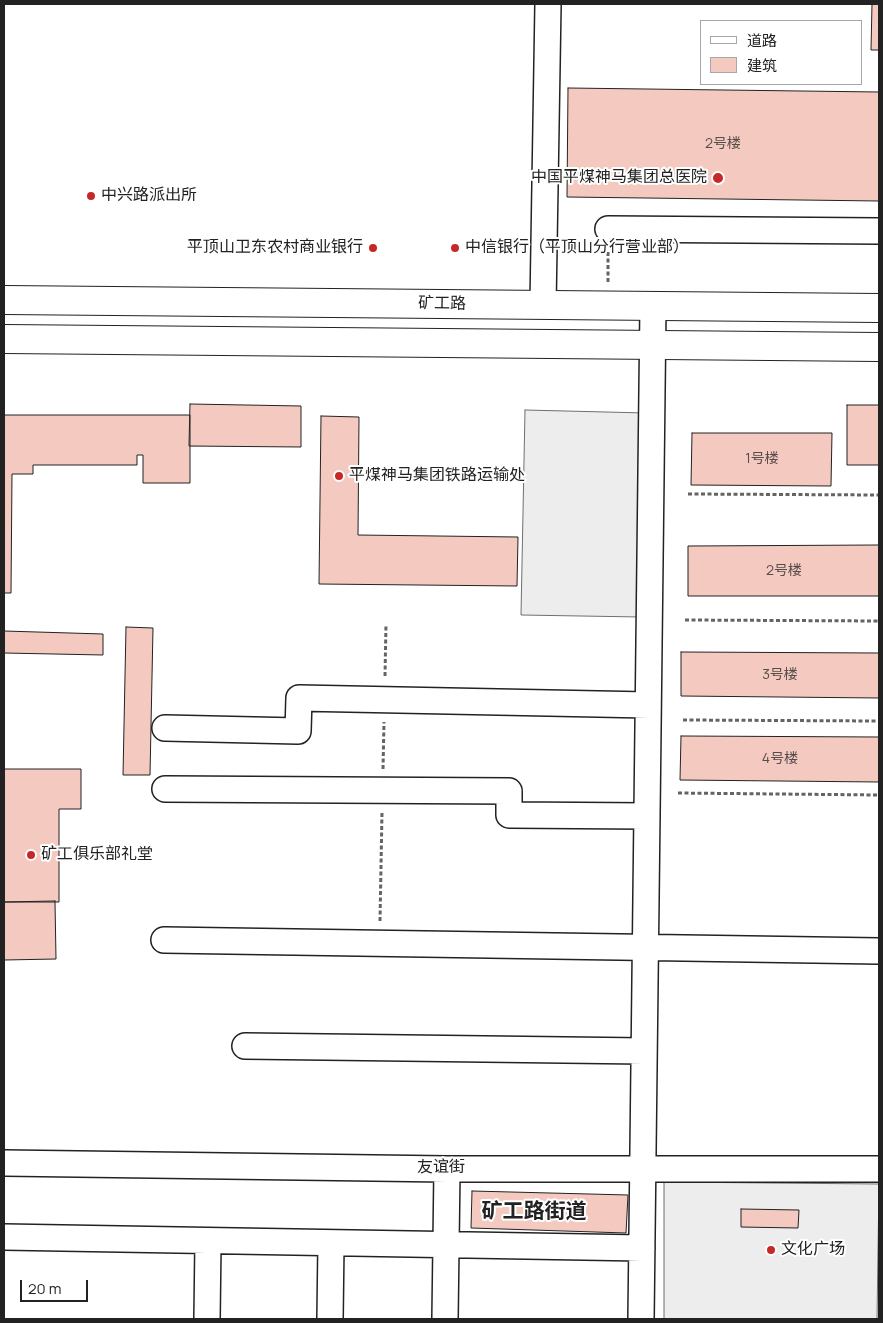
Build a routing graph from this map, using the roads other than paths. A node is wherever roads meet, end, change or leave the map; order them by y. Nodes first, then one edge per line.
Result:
1 (548, 4) edge
2 (608, 228) road end
3 (879, 231) edge
4 (4, 300) edge
5 (543, 305) junction
6 (653, 306) junction
7 (879, 308) edge
8 (4, 339) edge
9 (653, 345) junction
10 (879, 347) edge
11 (648, 706) junction
12 (165, 728) dead end
13 (165, 788) dead end
14 (646, 816) junction
15 (164, 940) dead end
16 (644, 949) junction
17 (879, 951) edge
18 (245, 1046) dead end
19 (644, 1051) junction
20 (4, 1163) edge
21 (643, 1168) junction
22 (447, 1169) junction
23 (879, 1169) edge
24 (4, 1237) edge
25 (208, 1242) junction
26 (330, 1243) junction
27 (446, 1245) junction
28 (642, 1248) junction
29 (207, 1319) edge
30 (330, 1319) edge
31 (445, 1319) edge
32 (641, 1319) edge

1 - 5 street
2 - 3 street
4 - 5 main road, 矿工路
5 - 6 main road, 矿工路
6 - 7 main road, 矿工路
6 - 9 street
8 - 9 main road
9 - 10 main road
9 - 11 street
11 - 12 street
11 - 14 street
13 - 14 street
14 - 16 street
15 - 16 street
16 - 17 street
16 - 19 street
18 - 19 street
19 - 21 street
20 - 22 street, 友谊街
21 - 22 street, 友谊街
21 - 23 street, 友谊街
21 - 28 street
22 - 27 street
24 - 25 street
25 - 26 street
25 - 29 street
26 - 27 street
26 - 30 street
27 - 28 street
27 - 31 street
28 - 32 street

